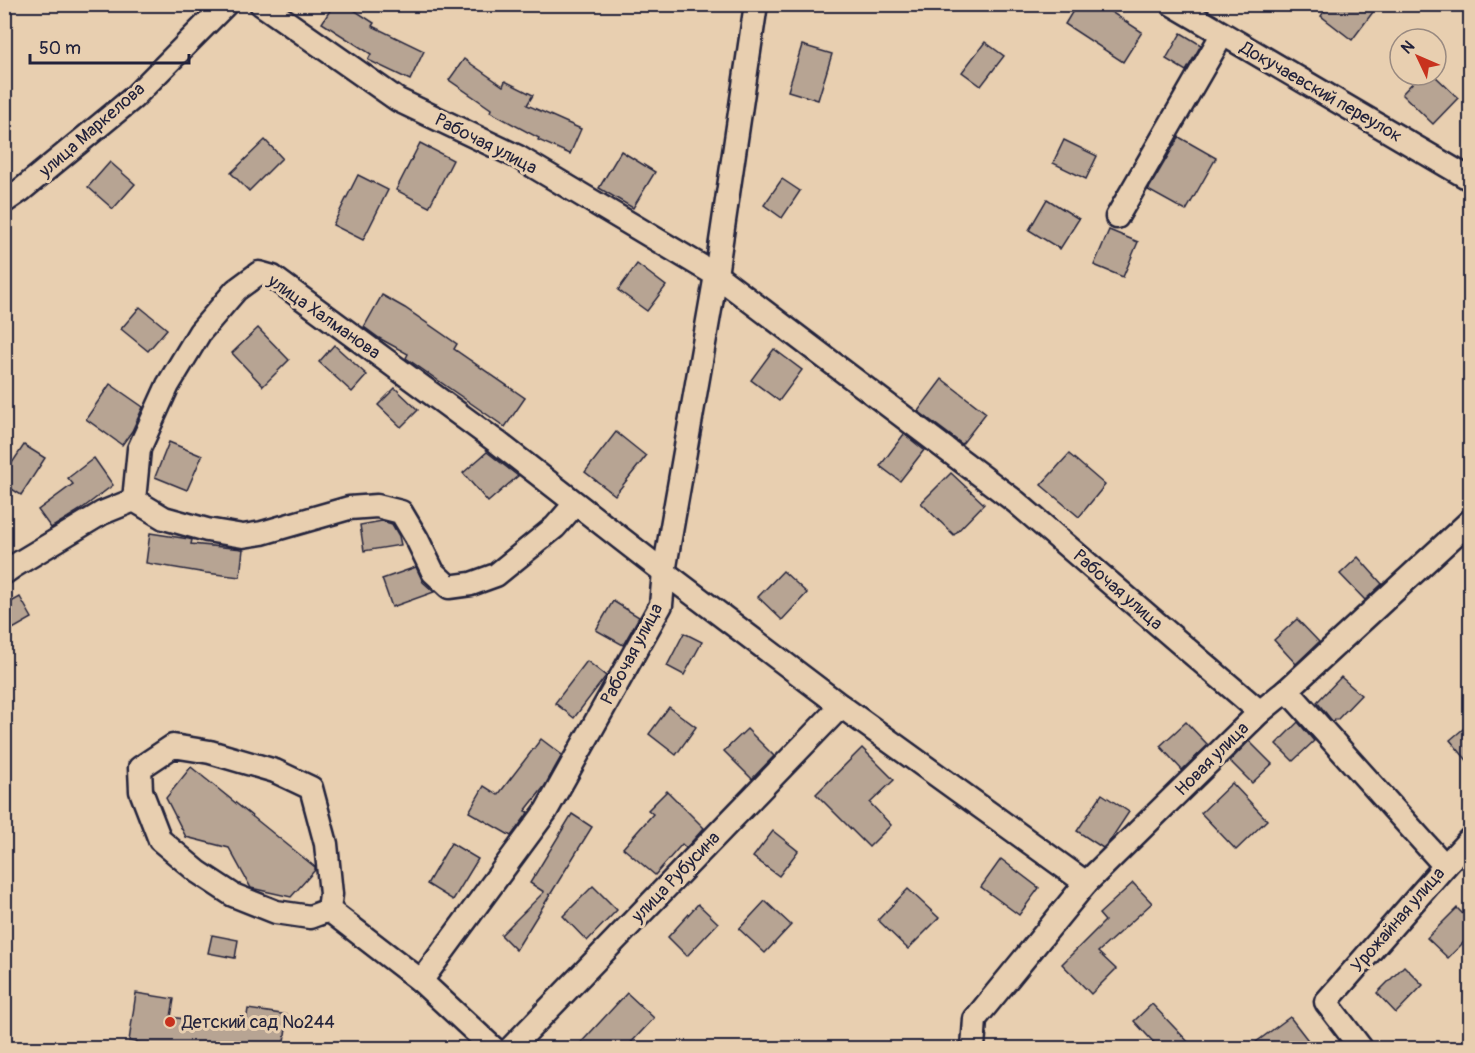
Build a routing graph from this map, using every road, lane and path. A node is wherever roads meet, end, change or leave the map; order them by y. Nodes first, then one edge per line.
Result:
1 (226, 4) edge
2 (261, 4) edge
3 (756, 4) edge
4 (1172, 4) edge
5 (1222, 35) junction
6 (1470, 179) edge
7 (4, 202) edge
8 (1117, 217) dead end
9 (716, 275) junction
10 (135, 500) junction
11 (575, 504) junction
12 (1470, 521) edge
13 (8, 564) edge
14 (664, 572) junction
15 (1287, 690) junction
16 (841, 706) junction
17 (1260, 712) junction
18 (1470, 840) edge
19 (1445, 866) junction
20 (1086, 883) junction
21 (329, 910) junction
22 (421, 981) junction
23 (493, 1048) edge
24 (511, 1048) edge
25 (974, 1048) edge
26 (1361, 1048) edge

1 - 7 street, улица Маркелова
2 - 9 street, Рабочая улица
3 - 9 street, Рабочая улица
4 - 5 street, Докучаевский переулок
5 - 6 street, Докучаевский переулок
5 - 8 street
9 - 14 street, Рабочая улица
9 - 17 street, Рабочая улица
10 - 11 street
10 - 11 street, улица Халманова
10 - 13 street
11 - 14 street, улица Халманова
12 - 15 street, Новая улица
14 - 16 street
14 - 22 street, Рабочая улица
15 - 17 street, Новая улица
15 - 19 street
16 - 20 street
16 - 24 street, улица Рубусина
17 - 20 street, Новая улица
18 - 19 street, Урожайная улица
19 - 26 street, Урожайная улица
20 - 25 street, Новая улица
21 - 21 street
21 - 22 street
22 - 23 street

